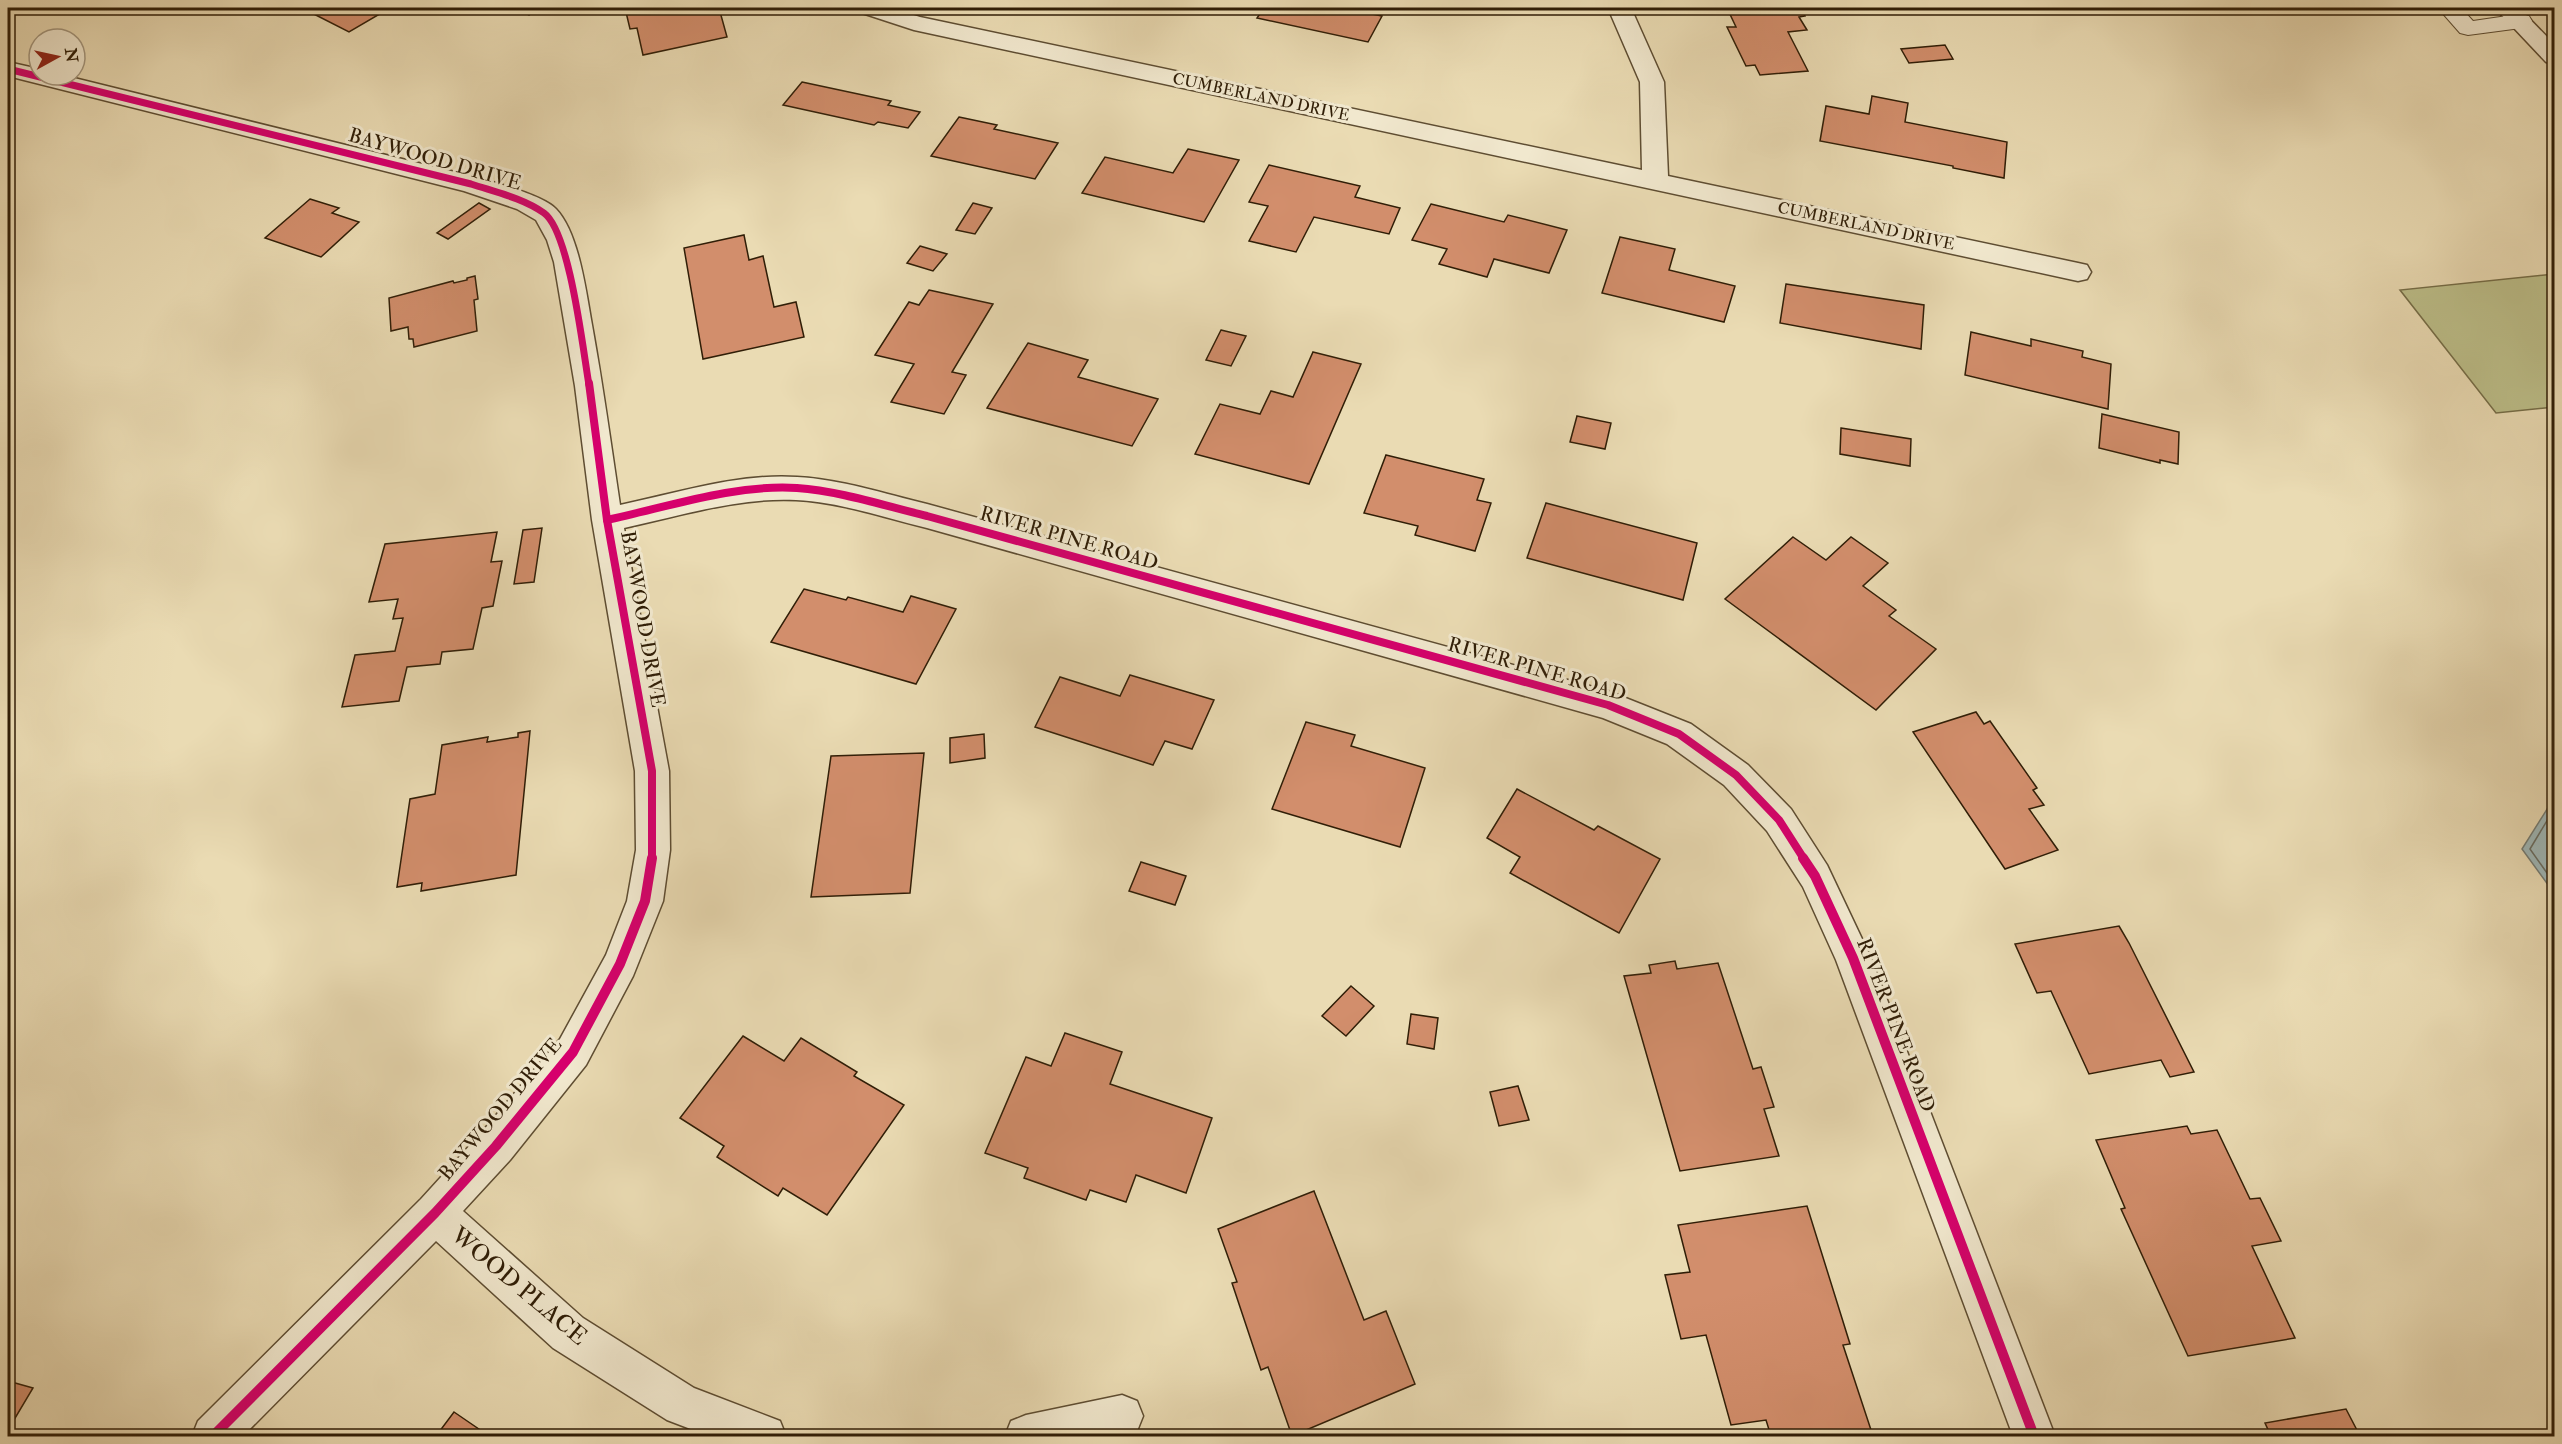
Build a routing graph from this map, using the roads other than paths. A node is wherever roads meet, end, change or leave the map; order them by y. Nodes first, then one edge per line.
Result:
1 (870, 8) edge
2 (1620, 8) edge
3 (2449, 8) edge
4 (2514, 14) edge
5 (2554, 57) edge
6 (8, 69) edge
7 (1655, 180) junction
8 (2078, 272) dead end
9 (607, 520) junction
10 (435, 1214) junction
11 (1122, 1416) dead end
12 (213, 1437) edge
13 (765, 1437) edge
14 (1026, 1437) edge
15 (2034, 1437) edge

1 - 7 street, CUMBERLAND DRIVE
2 - 7 street
3 - 4 lane
4 - 5 street
6 - 9 street, BAYWOOD DRIVE
7 - 8 street, CUMBERLAND DRIVE
9 - 10 street, BAYWOOD DRIVE
9 - 15 street, RIVER PINE ROAD
10 - 12 street, BAYWOOD DRIVE
10 - 13 street, WOOD PLACE
11 - 14 street

